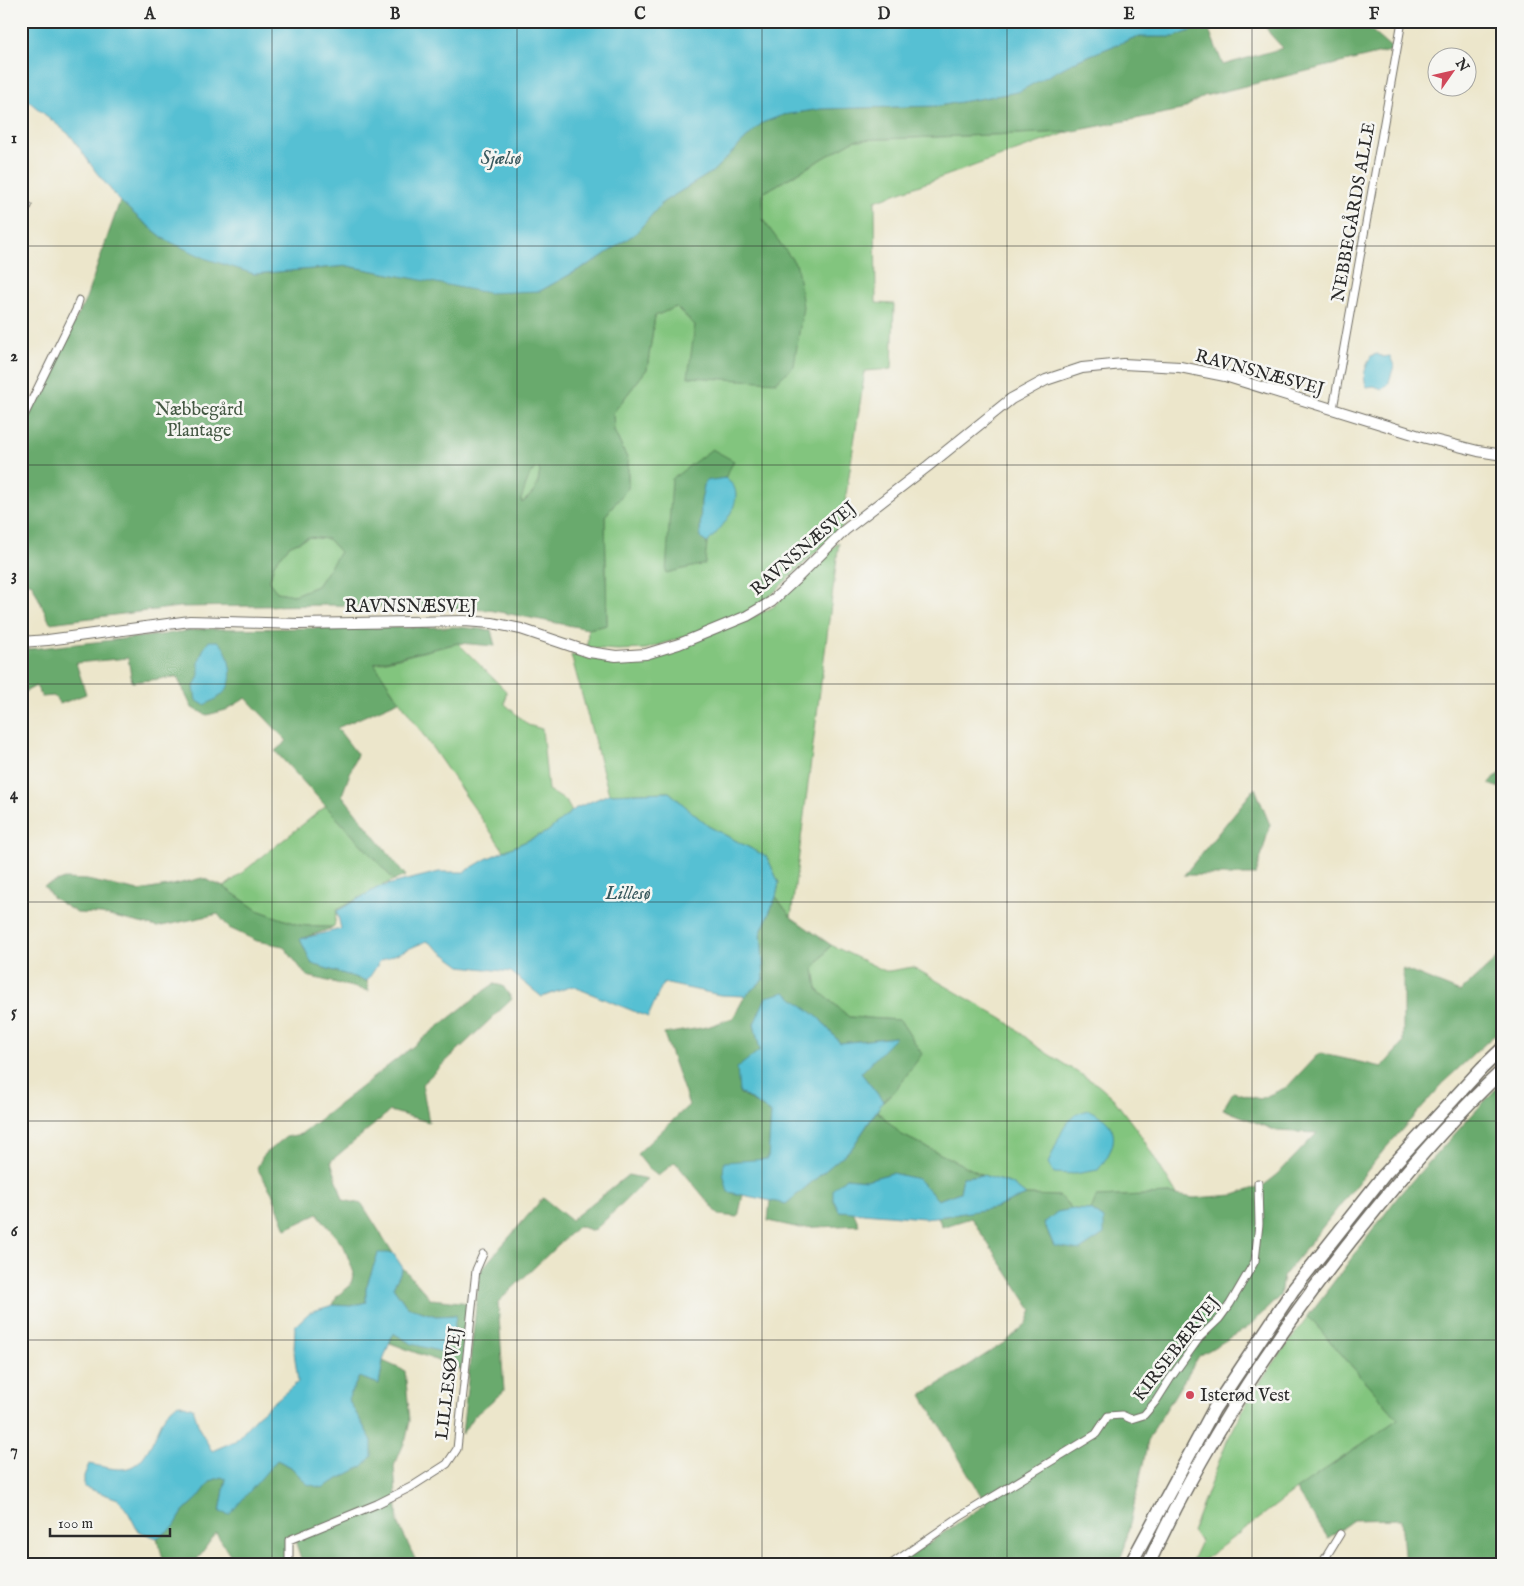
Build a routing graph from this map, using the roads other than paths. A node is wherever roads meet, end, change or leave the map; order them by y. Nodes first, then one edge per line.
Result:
1 (1402, 21) edge
2 (79, 300) dead end
3 (1333, 409) junction
4 (21, 422) edge
5 (1503, 455) edge
6 (21, 642) edge
7 (1503, 1048) edge
8 (1503, 1070) edge
9 (1258, 1183) dead end
10 (484, 1254) dead end
11 (1340, 1534) dead end
12 (289, 1565) edge
13 (890, 1565) edge
14 (1130, 1565) edge
15 (1148, 1565) edge
16 (1321, 1565) edge

1 - 3 street, NEBBEGÅRDS ALLE
2 - 4 street
3 - 5 main road, RAVNSNÆSVEJ
3 - 6 main road, RAVNSNÆSVEJ
7 - 14 highway
8 - 15 highway
9 - 13 street, KIRSEBÆRVEJ
10 - 12 street, LILLESØVEJ
11 - 16 street

